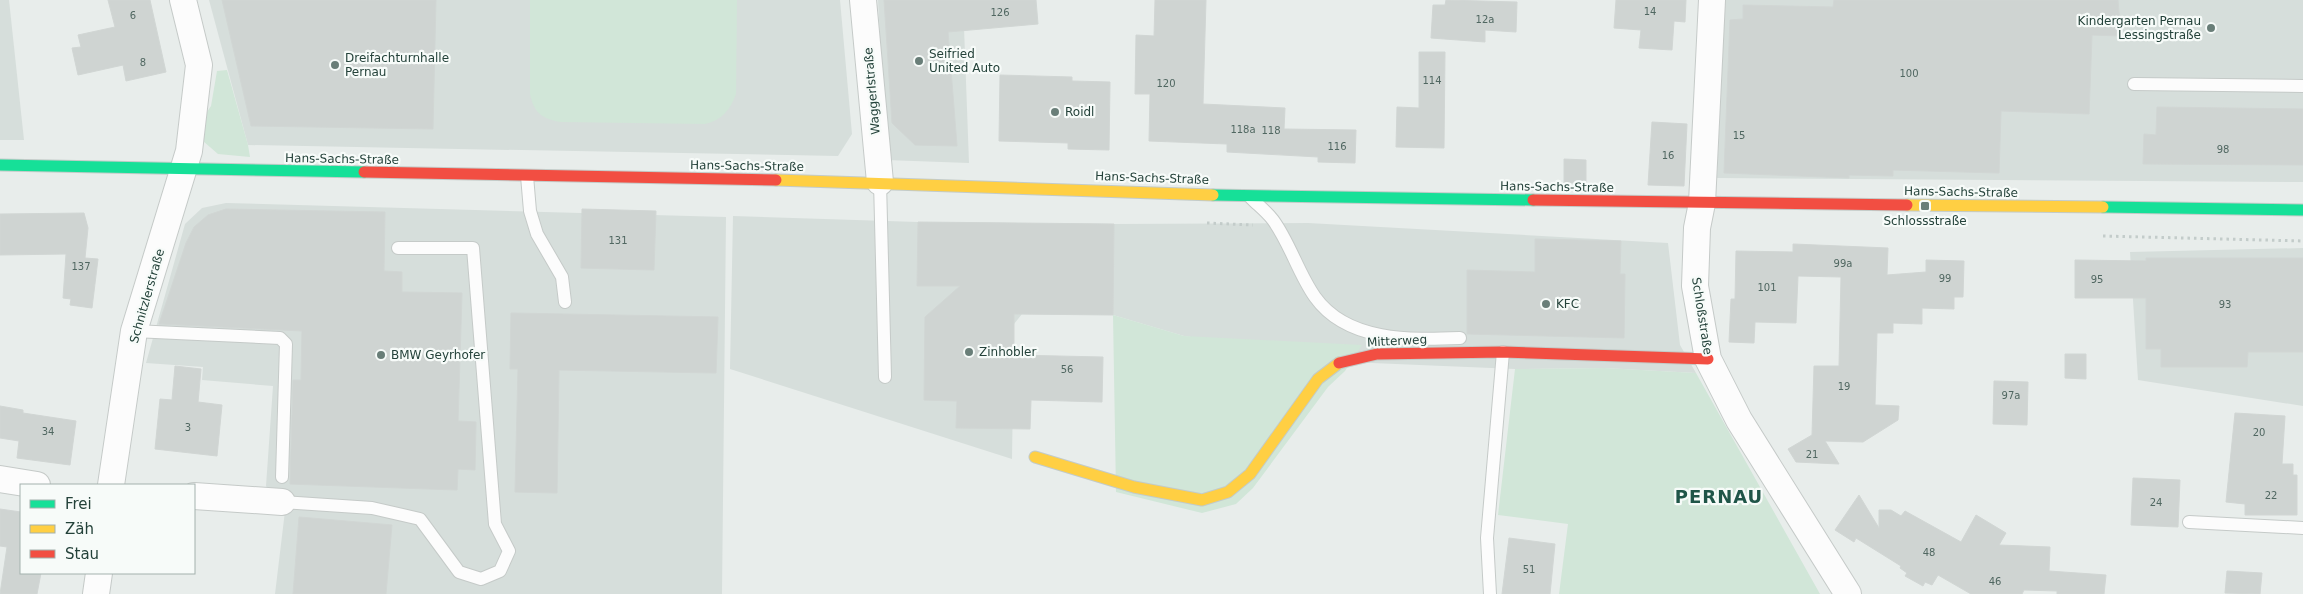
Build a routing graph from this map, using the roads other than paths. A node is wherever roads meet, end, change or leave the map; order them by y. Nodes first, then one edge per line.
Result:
1 (183, 0) edge
2 (863, 0) edge
3 (1712, 0) edge
4 (2134, 84) dead end
5 (2303, 86) edge
6 (0, 165) edge
7 (185, 169) junction
8 (527, 176) junction
9 (880, 182) junction
10 (1249, 196) junction
11 (1702, 203) junction
12 (2303, 210) edge
13 (398, 248) dead end
14 (565, 302) dead end
15 (134, 331) junction
16 (1460, 338) dead end
17 (1502, 352) junction
18 (1708, 359) junction
19 (885, 377) dead end
20 (1035, 457) dead end
21 (282, 477) dead end
22 (0, 479) edge
23 (31, 484) edge
24 (111, 484) edge
25 (195, 496) edge
26 (282, 502) joint
27 (2189, 522) dead end
28 (2303, 528) edge
29 (99, 574) edge
30 (96, 594) edge
31 (1490, 594) edge
32 (1848, 594) edge

1 - 7 street, Schnitzlerstraße
2 - 9 street, Waggerlstraße
3 - 11 street, Schloßstraße
4 - 5 lane
6 - 7 main road, Hans-Sachs-Straße
7 - 8 main road, Hans-Sachs-Straße
7 - 15 street, Schnitzlerstraße
8 - 9 main road, Hans-Sachs-Straße
8 - 14 lane
9 - 10 main road, Hans-Sachs-Straße
9 - 19 lane
10 - 11 main road, Hans-Sachs-Straße
10 - 16 lane
11 - 12 main road, Hans-Sachs-Straße
11 - 18 street, Schloßstraße
13 - 26 lane
15 - 21 lane
15 - 24 street, Schnitzlerstraße
17 - 18 main road, Mitterweg
17 - 20 main road, Mitterweg
17 - 31 lane
18 - 32 street, Schloßstraße
22 - 23 street
25 - 26 street
27 - 28 lane
29 - 30 street

